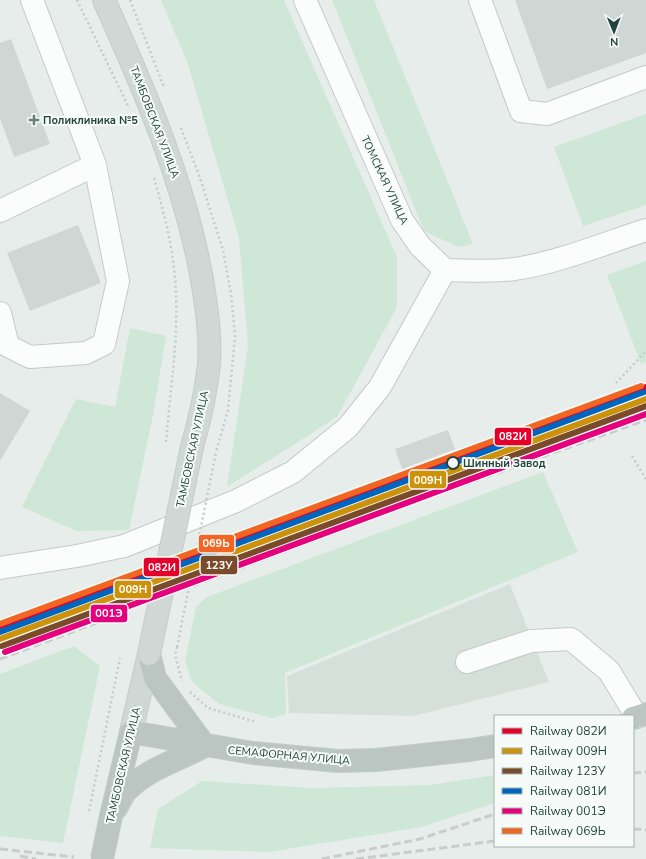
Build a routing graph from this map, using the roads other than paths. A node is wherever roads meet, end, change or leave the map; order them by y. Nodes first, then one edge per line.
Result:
1 (32, 0) edge
2 (104, 0) edge
3 (305, 0) edge
4 (480, 0) edge
5 (646, 77) edge
6 (95, 165) junction
7 (0, 211) edge
8 (646, 230) edge
9 (445, 270) junction
10 (0, 314) edge
11 (0, 568) edge
12 (149, 654) junction
13 (468, 662) dead end
14 (639, 716) edge
15 (131, 732) junction
16 (205, 746) junction
17 (494, 746) edge
18 (111, 816) junction
19 (102, 859) edge

1 - 6 street
2 - 12 main road, ТАМБОВСКАЯ УЛИЦА, bridge
3 - 9 street, ТОМСКАЯ УЛИЦА
4 - 5 street
6 - 7 street
6 - 10 street
8 - 9 street
9 - 11 street
12 - 15 main road, ТАМБОВСКАЯ УЛИЦА
12 - 16 highway
13 - 14 street
15 - 16 highway, СЕМАФОРНАЯ УЛИЦА
15 - 18 highway, ТАМБОВСКАЯ УЛИЦА
16 - 17 highway, СЕМАФОРНАЯ УЛИЦА
16 - 18 highway
18 - 19 highway, ТАМБОВСКАЯ УЛИЦА, bridge

